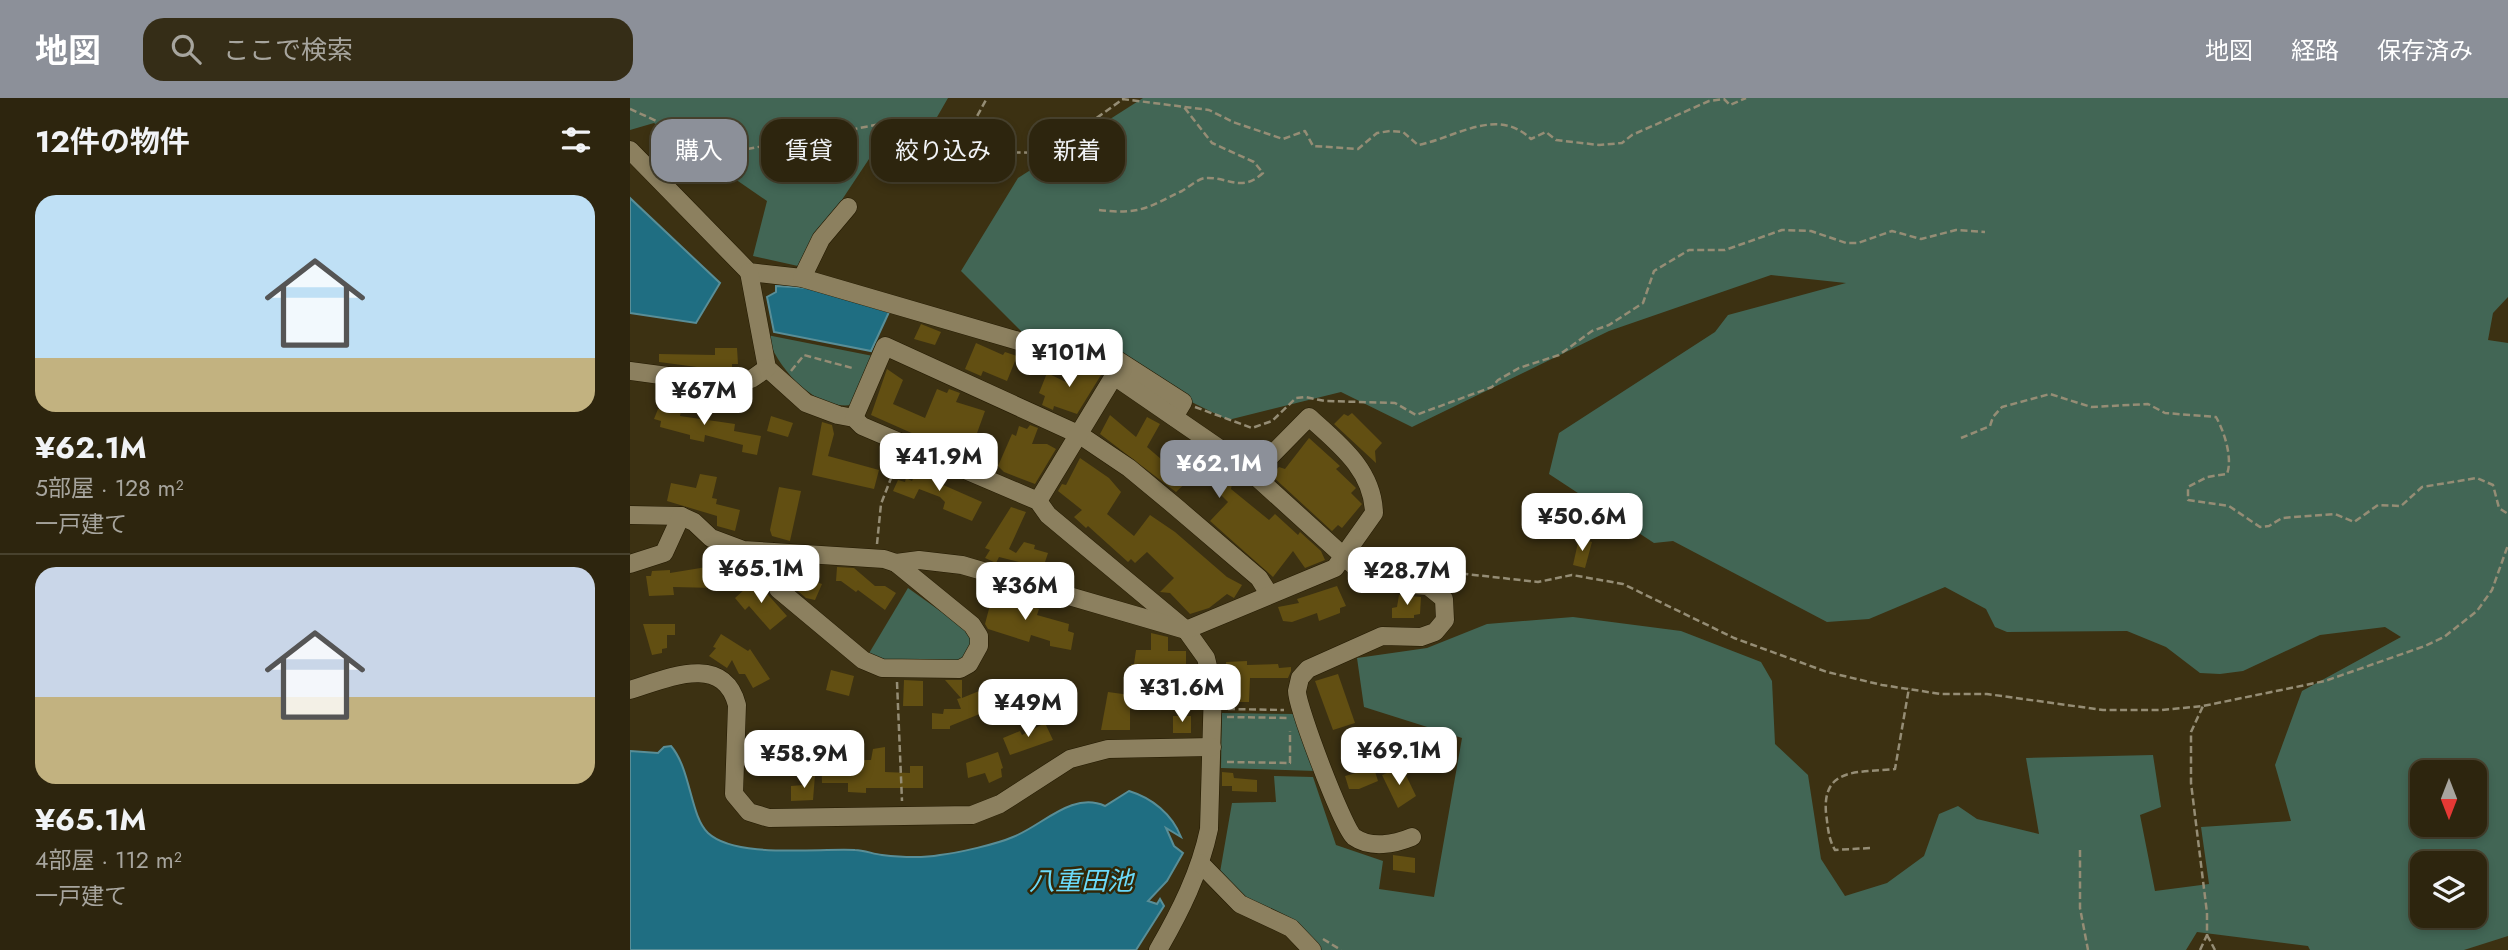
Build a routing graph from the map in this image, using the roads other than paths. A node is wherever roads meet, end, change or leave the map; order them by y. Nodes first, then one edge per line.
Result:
1 (630, 150) edge
2 (848, 207) dead end
3 (749, 272) junction
4 (802, 278) junction
5 (767, 368) junction
6 (630, 371) edge
7 (1178, 409) junction
8 (854, 418) junction
9 (1080, 435) junction
10 (1254, 473) junction
11 (1038, 500) junction
12 (630, 515) edge
13 (681, 516) junction
14 (774, 552) junction
15 (1345, 556) junction
16 (896, 563) junction
17 (630, 564) edge
18 (1269, 594) junction
19 (1186, 630) junction
20 (630, 690) edge
21 (1212, 747) junction
22 (1412, 837) dead end
23 (1200, 863) junction
24 (1158, 950) edge
25 (1312, 950) edge

1 - 3 street
2 - 4 street
3 - 4 street
3 - 5 street
4 - 7 street
5 - 6 street
5 - 8 street
7 - 9 street
7 - 10 street
8 - 9 street
8 - 11 street
9 - 11 street
9 - 18 street
10 - 15 street
10 - 15 street
11 - 19 street
12 - 13 street
13 - 14 street
13 - 17 street
14 - 16 street
14 - 16 street
15 - 18 street
15 - 22 street
16 - 19 street
18 - 19 street
19 - 21 street
20 - 21 street
21 - 23 street
23 - 24 street
23 - 25 street

